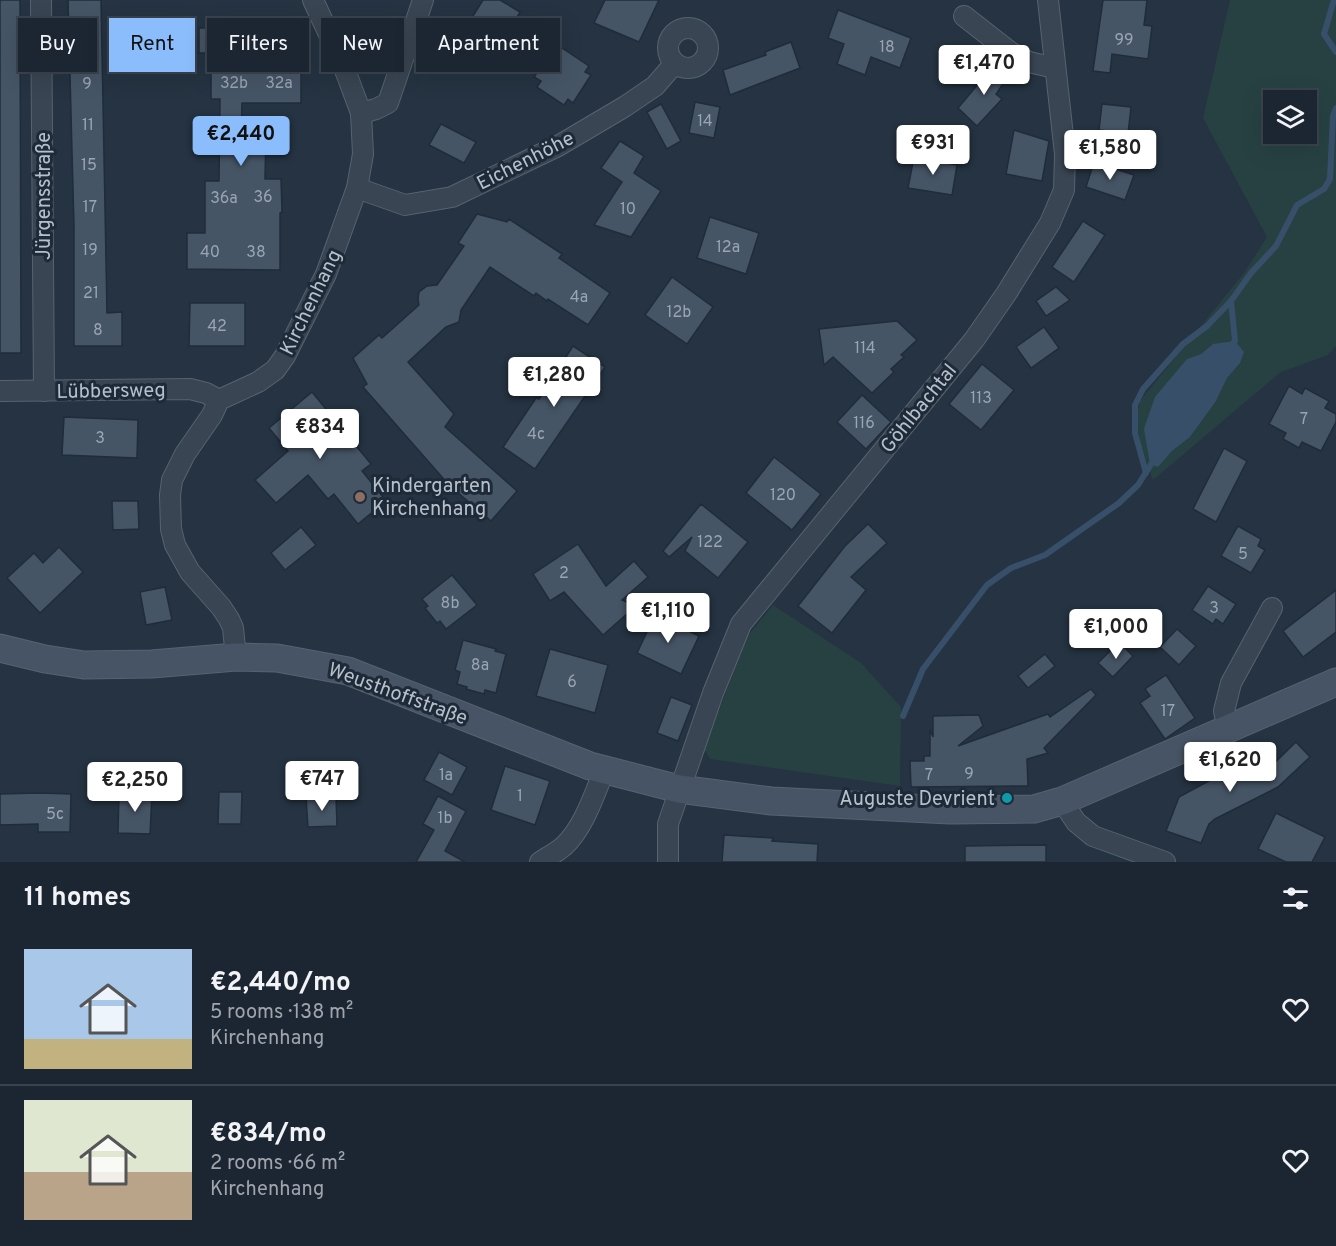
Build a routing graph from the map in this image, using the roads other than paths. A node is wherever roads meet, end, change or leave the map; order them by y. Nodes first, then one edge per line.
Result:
1 (40, 0) edge
2 (313, 0) edge
3 (423, 0) edge
4 (1048, 0) edge
5 (964, 16) dead end
6 (675, 63) dead end
7 (1055, 68) junction
8 (361, 113) junction
9 (357, 189) junction
10 (0, 391) edge
11 (44, 391) junction
12 (219, 400) junction
13 (1272, 608) dead end
14 (0, 648) edge
15 (236, 657) junction
16 (1336, 682) edge
17 (1228, 730) junction
18 (604, 771) junction
19 (679, 789) junction
20 (1062, 801) junction
21 (540, 862) edge
22 (668, 862) edge
23 (1165, 862) edge

1 - 11 street, Jürgensstraße
2 - 8 street, Kirchenhang
3 - 8 street
4 - 7 street, Göhlbachtal
5 - 7 street
6 - 9 street, Eichenhöhe
7 - 19 street, Göhlbachtal
8 - 9 street, Kirchenhang
9 - 12 street, Kirchenhang
10 - 11 street, Lübbersweg
11 - 12 street, Lübbersweg
12 - 15 street
13 - 17 street
14 - 15 street, Weusthoffstraße
15 - 18 street, Weusthoffstraße
16 - 17 street, Weusthoffstraße
17 - 20 street, Weusthoffstraße
18 - 19 street, Weusthoffstraße
18 - 21 street
19 - 20 street, Weusthoffstraße
19 - 22 street, Göhlbachtal
20 - 23 street

